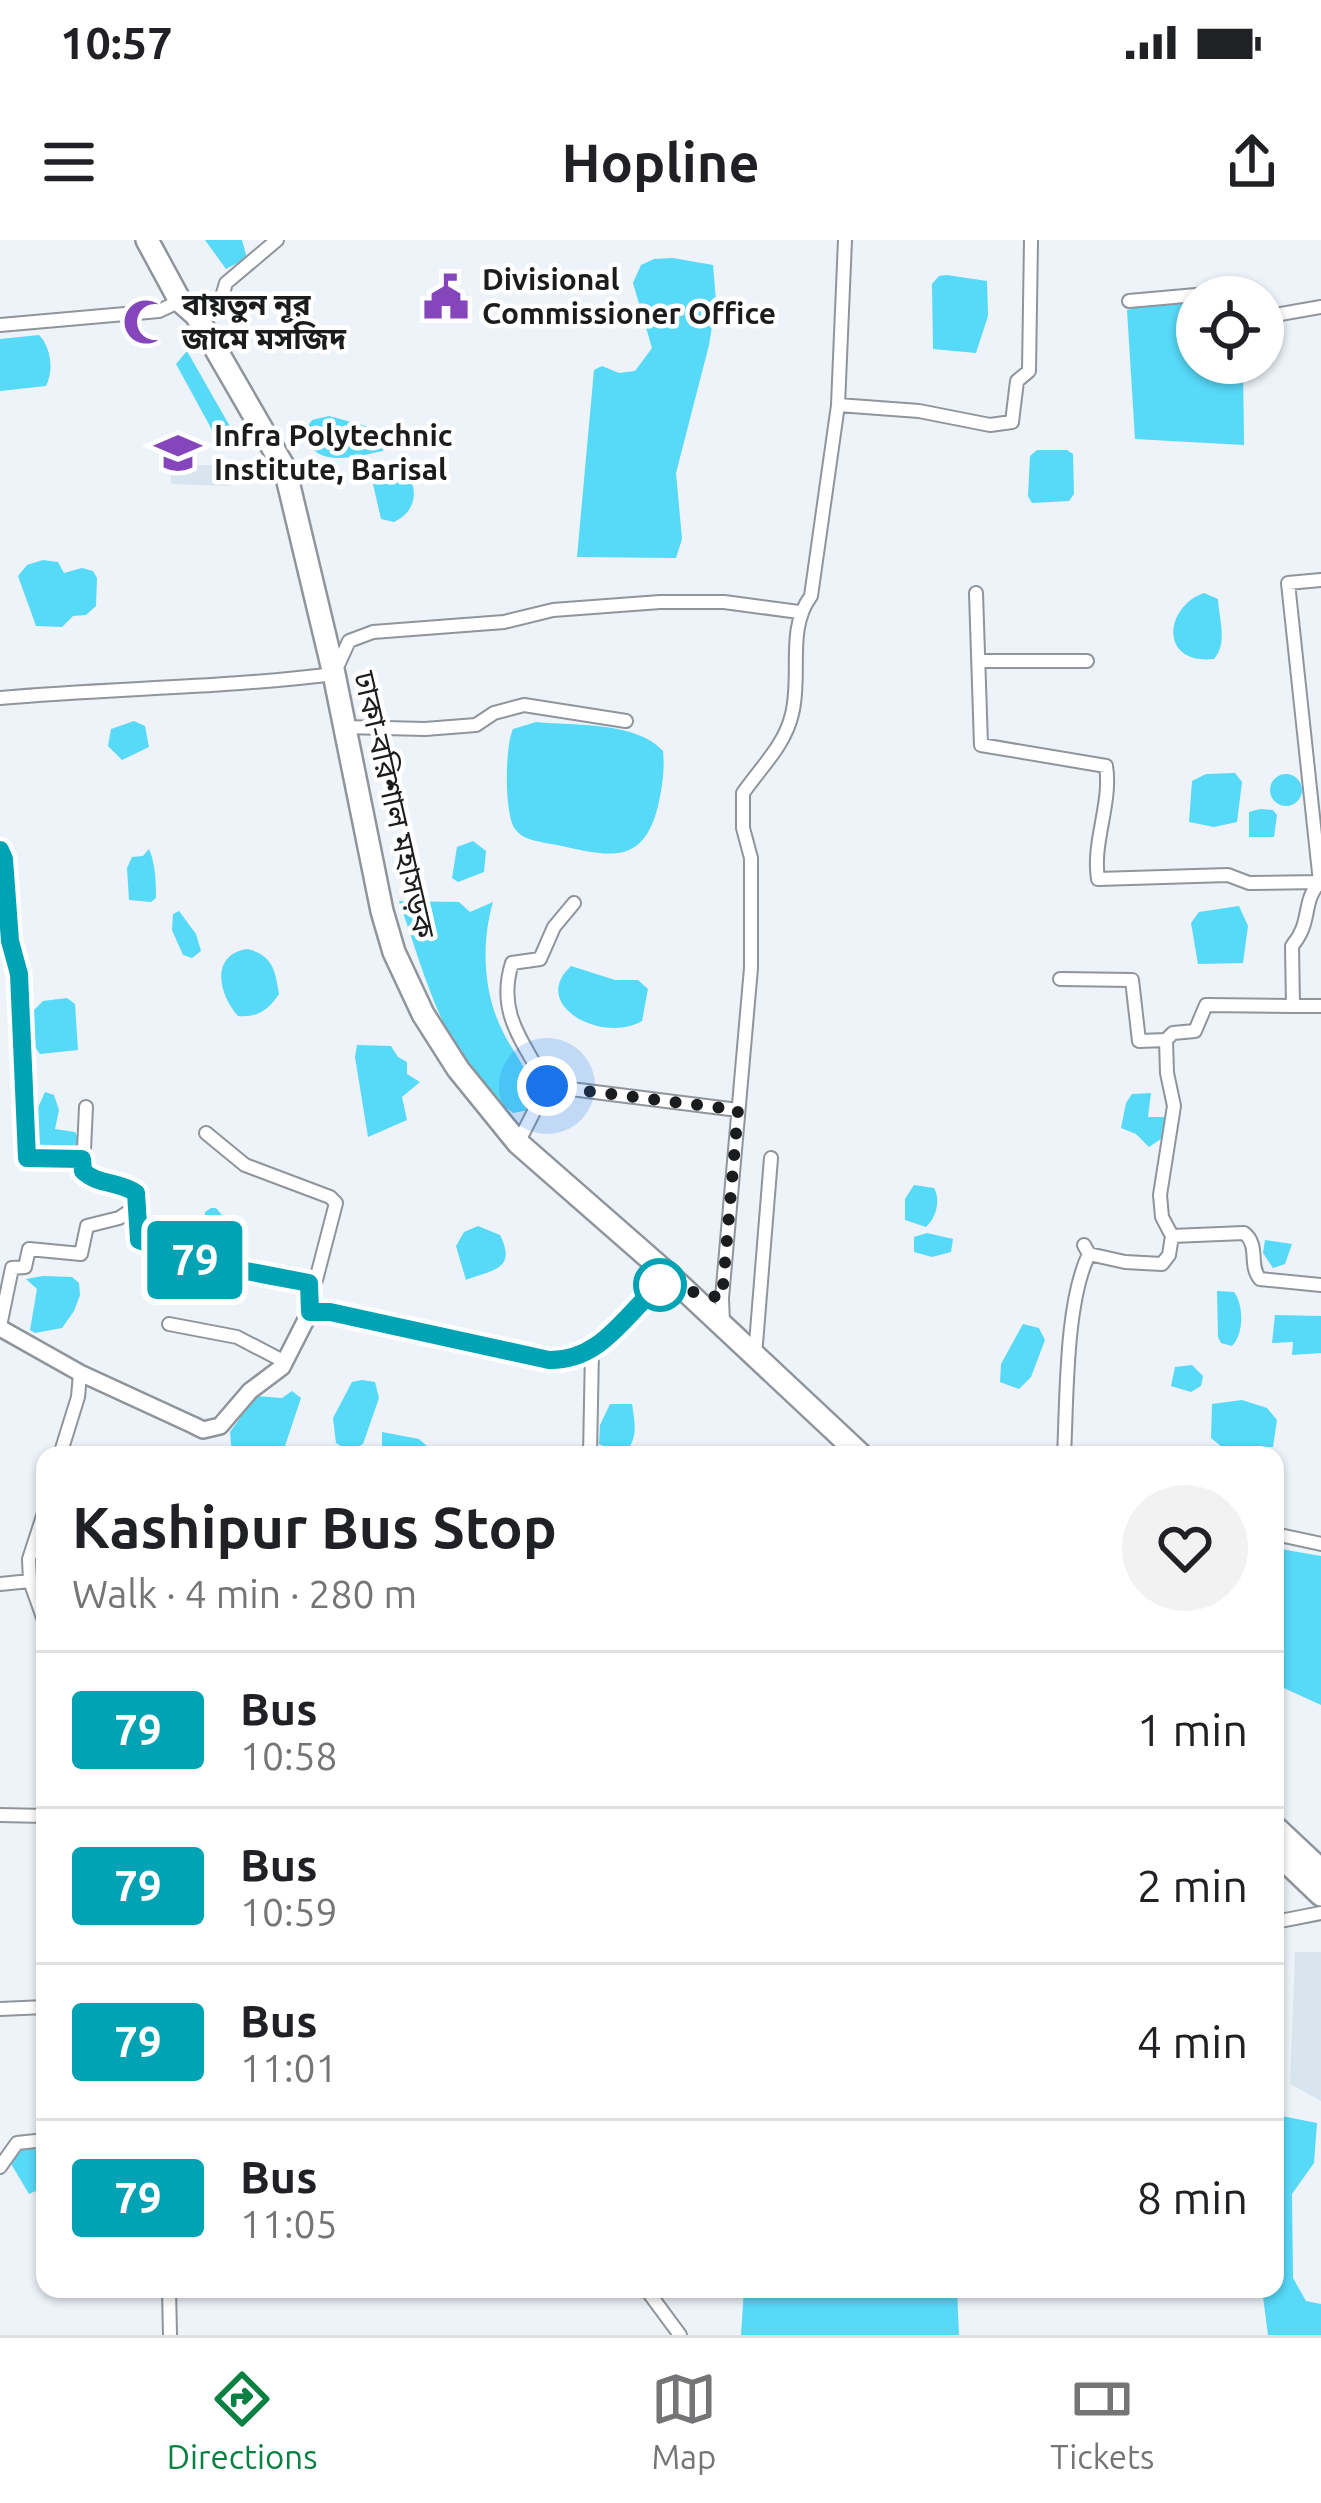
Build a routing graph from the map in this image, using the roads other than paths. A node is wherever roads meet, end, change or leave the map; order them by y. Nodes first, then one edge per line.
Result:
1 (147, 240) edge
2 (277, 240) edge
3 (845, 240) edge
4 (1031, 240) edge
5 (1176, 297) edge
6 (1129, 301) dead end
7 (1321, 307) edge
8 (188, 308) junction
9 (1284, 313) edge
10 (0, 326) edge
11 (838, 405) junction
12 (1321, 580) edge
13 (976, 593) dead end
14 (799, 612) junction
15 (980, 661) junction
16 (1087, 661) dead end
17 (334, 674) junction
18 (0, 698) edge
19 (626, 721) dead end
20 (343, 727) junction
21 (0, 850) edge
22 (1320, 882) edge
23 (574, 902) dead end
24 (1060, 979) dead end
25 (1293, 1006) junction
26 (1321, 1006) edge
27 (1166, 1040) junction
28 (547, 1086) junction
29 (86, 1107) dead end
30 (738, 1110) junction
31 (206, 1133) dead end
32 (522, 1136) junction
33 (771, 1157) dead end
34 (82, 1159) junction
35 (136, 1207) junction
36 (1172, 1236) junction
37 (671, 1277) junction
38 (309, 1283) junction
39 (1321, 1285) edge
40 (310, 1312) junction
41 (170, 1324) dead end
42 (0, 1327) edge
43 (724, 1327) junction
44 (592, 1350) junction
45 (755, 1357) junction
46 (285, 1362) junction
47 (80, 1372) junction
48 (63, 1446) edge
49 (590, 1446) edge
50 (851, 1446) edge
51 (1064, 1446) edge
52 (1284, 1536) edge
53 (36, 1538) edge
54 (1321, 1544) edge
55 (30, 1581) junction
56 (0, 1584) edge
57 (36, 1598) edge
58 (0, 1815) edge
59 (36, 1816) edge
60 (1284, 1835) edge
61 (1284, 1860) edge
62 (1321, 1870) edge
63 (1321, 1895) edge
64 (1321, 1913) edge
65 (1284, 1920) edge
66 (36, 2007) edge
67 (0, 2009) edge
68 (36, 2141) edge
69 (0, 2168) edge
70 (169, 2298) edge
71 (653, 2298) edge
72 (170, 2335) edge
73 (680, 2335) edge

1 - 8 highway, ঢাকা-বরিশাল মহাসড়ক
2 - 8 street
3 - 11 street
4 - 11 street
5 - 6 street
7 - 9 street
8 - 10 street
8 - 17 highway, ঢাকা-বরিশাল মহাসড়ক
11 - 14 street
12 - 22 street
13 - 15 street
14 - 17 street
14 - 30 street
15 - 16 street
15 - 22 street
17 - 18 street
17 - 20 highway, ঢাকা-বরিশাল মহাসড়ক
19 - 20 street
20 - 32 highway, ঢাকা-বরিশাল মহাসড়ক
21 - 34 street
22 - 25 street
23 - 28 street
24 - 27 street
25 - 26 street
25 - 27 street
27 - 36 street
28 - 30 street
28 - 32 street
29 - 34 street
30 - 43 street
31 - 38 street
32 - 37 highway, ঢাকা-বরিশাল মহাসড়ক
33 - 45 street
34 - 35 street
35 - 38 street
35 - 42 street
36 - 39 street
36 - 51 street
37 - 43 highway, ঢাকা-বরিশাল মহাসড়ক
37 - 44 street
38 - 40 street
40 - 44 street
40 - 46 street
41 - 46 street
42 - 47 street
43 - 45 highway, ঢাকা-বরিশাল মহাসড়ক
44 - 49 street
45 - 50 highway, ঢাকা-বরিশাল মহাসড়ক
46 - 47 street
47 - 48 street
52 - 54 street
53 - 55 street
55 - 56 street
55 - 57 street
58 - 59 street
60 - 62 highway
61 - 63 highway
64 - 65 street
66 - 67 street
68 - 69 street
70 - 72 street
71 - 73 street

